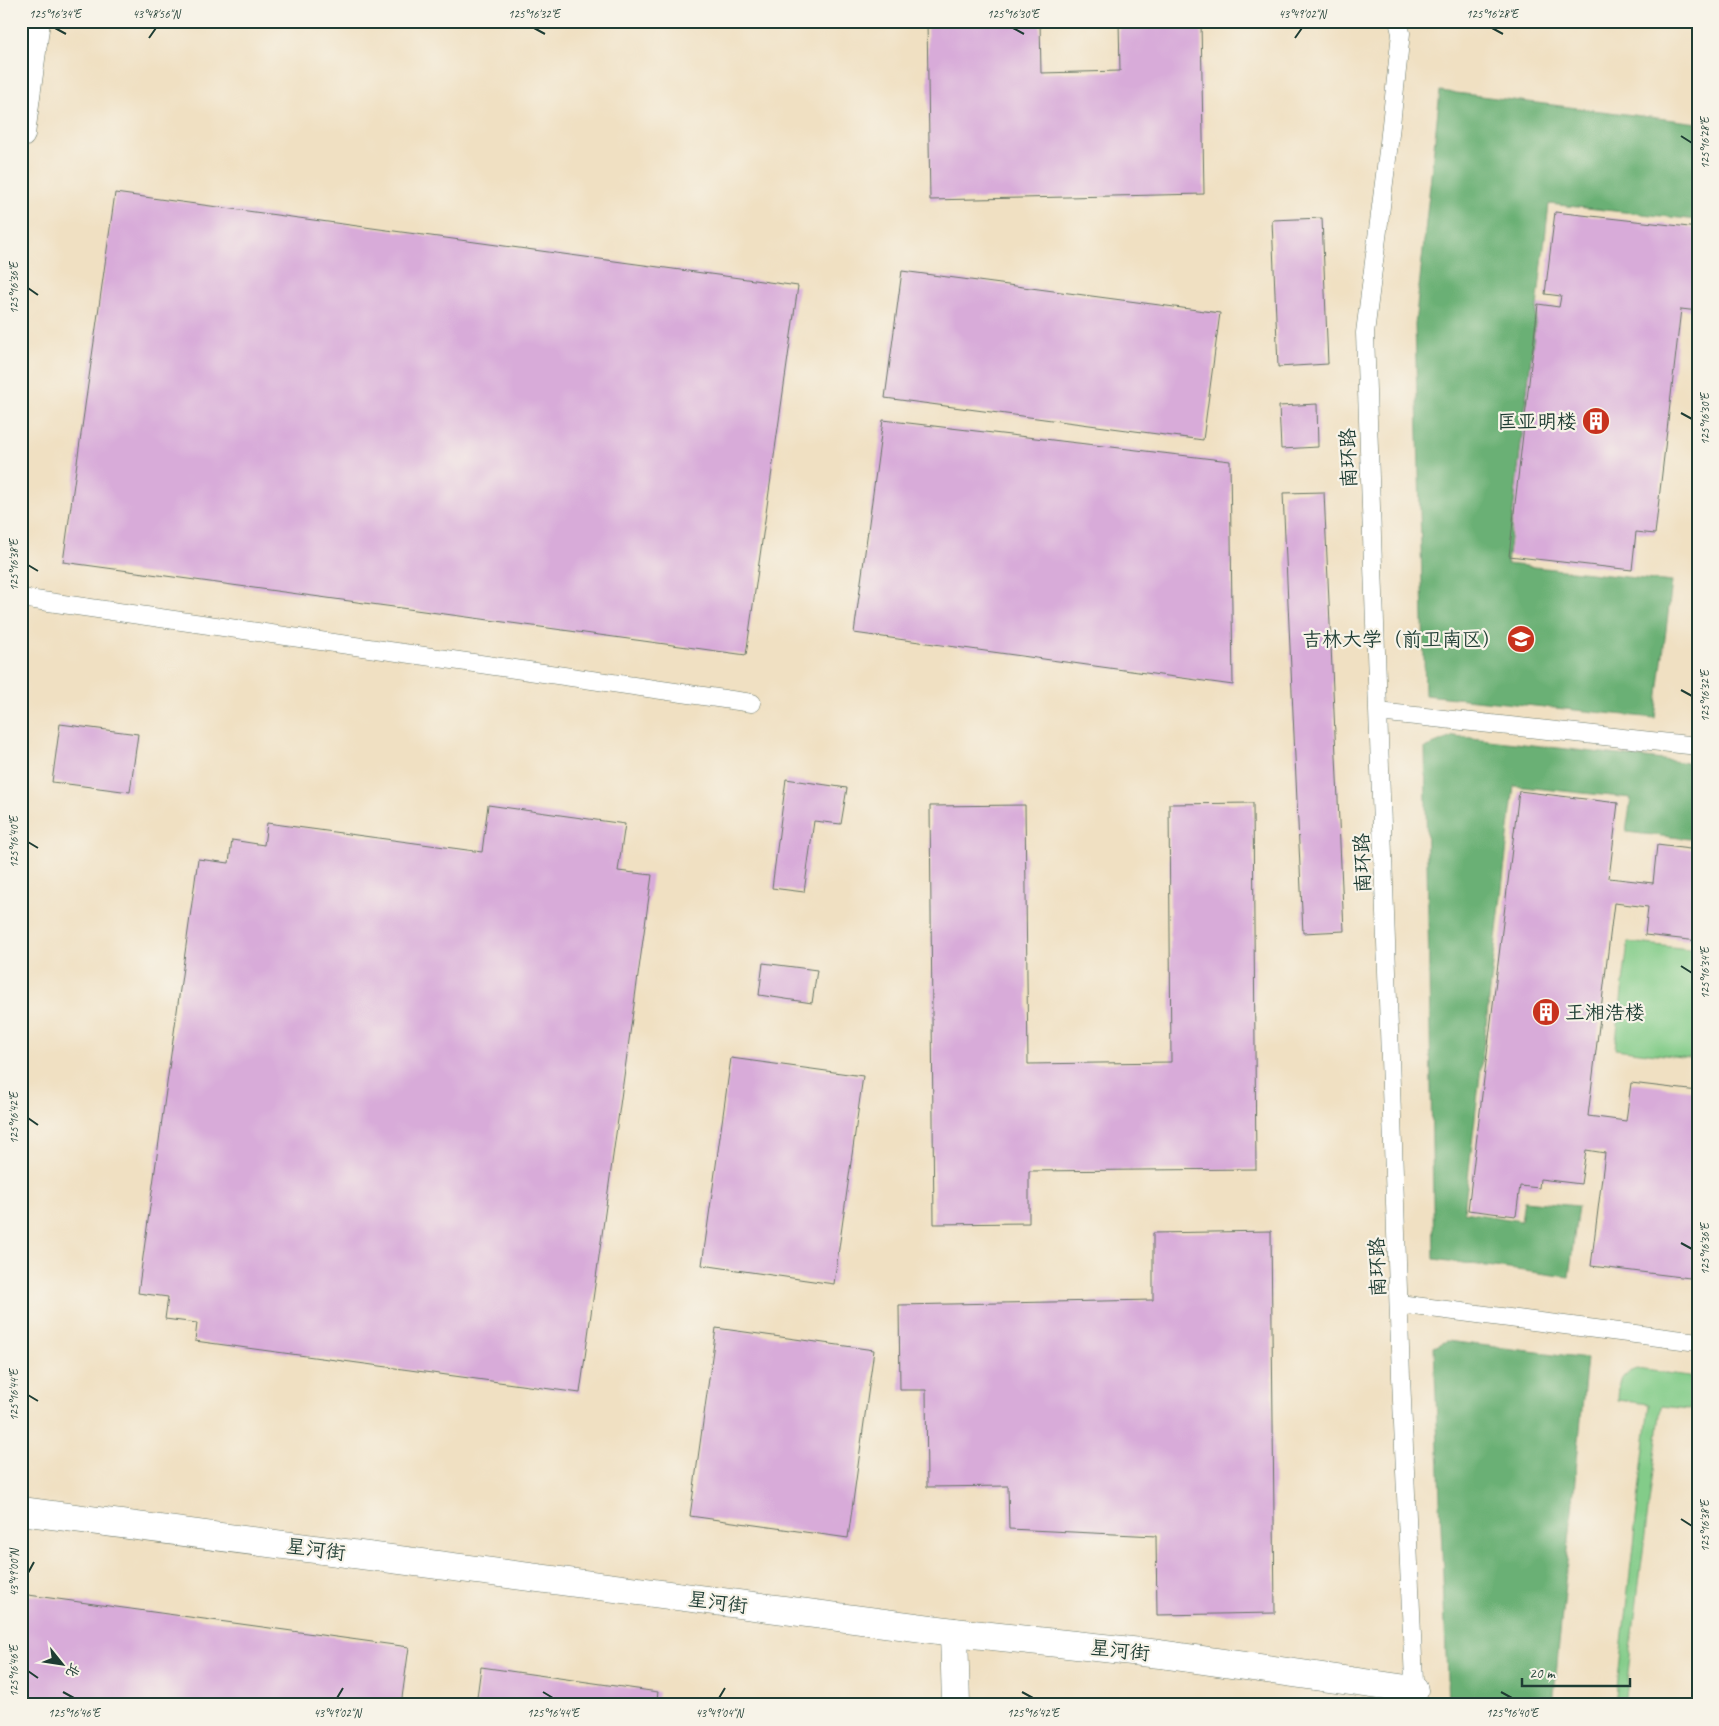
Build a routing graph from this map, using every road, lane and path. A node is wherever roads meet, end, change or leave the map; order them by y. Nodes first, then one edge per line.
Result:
1 (36, 21) edge
2 (1398, 21) edge
3 (21, 134) edge
4 (21, 598) edge
5 (752, 703) dead end
6 (1378, 712) junction
7 (1698, 746) edge
8 (1399, 1304) junction
9 (1698, 1342) edge
10 (21, 1511) edge
11 (954, 1632) junction
12 (1415, 1697) edge
13 (956, 1705) edge

1 - 3 street
2 - 6 lane, 南环路
4 - 5 lane
6 - 7 lane
6 - 8 lane, 南环路
8 - 9 lane
8 - 12 lane, 南环路
10 - 11 street, 星河街
11 - 12 street, 星河街
11 - 13 street

